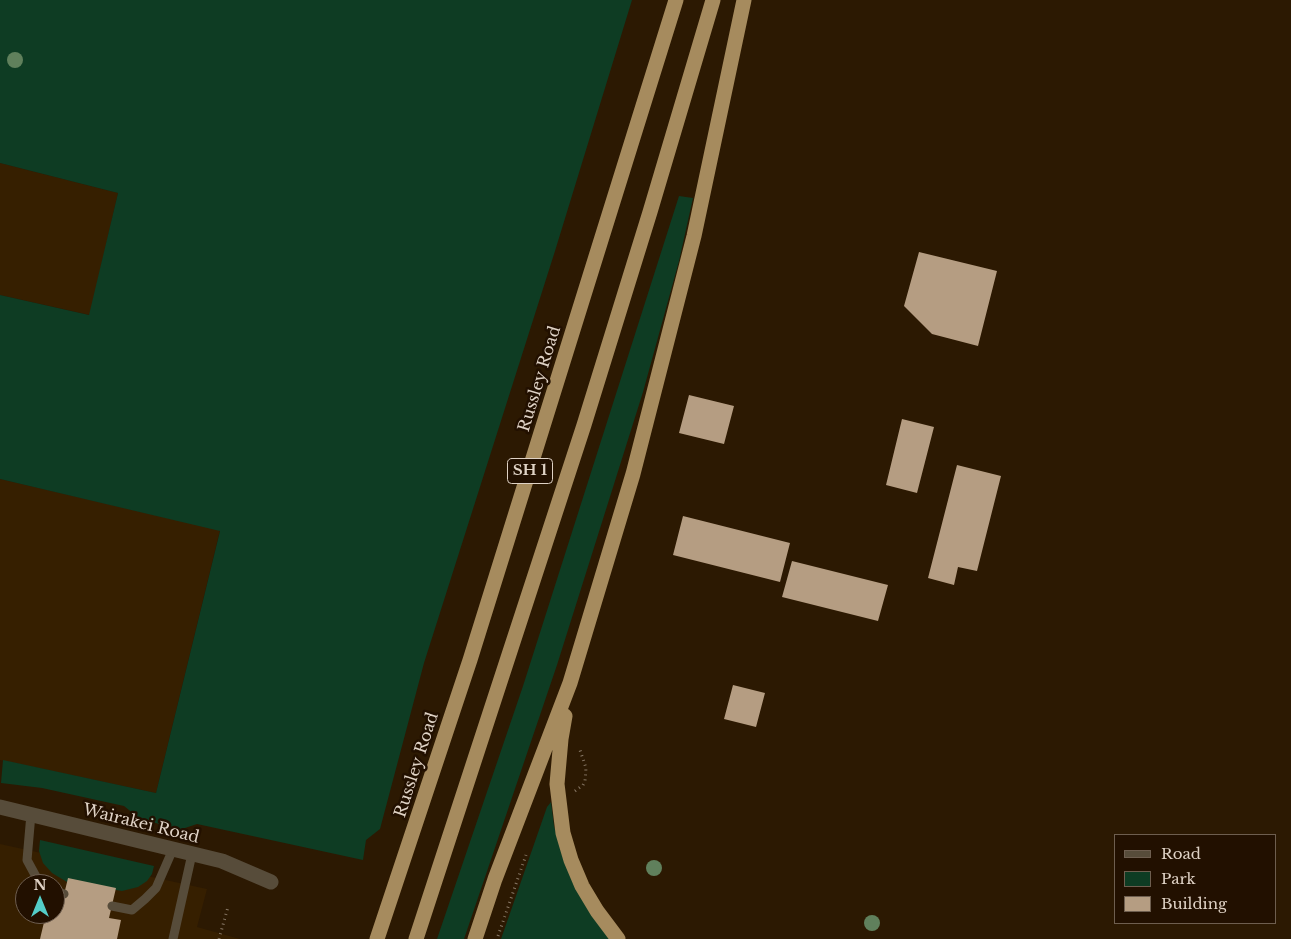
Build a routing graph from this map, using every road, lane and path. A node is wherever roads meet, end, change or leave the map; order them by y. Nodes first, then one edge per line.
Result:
1 (676, 0) edge
2 (713, 0) edge
3 (744, 0) edge
4 (570, 683) junction
5 (0, 807) edge
6 (31, 814) junction
7 (173, 850) junction
8 (528, 850) dead end
9 (192, 854) junction
10 (35, 874) edge
11 (271, 882) dead end
12 (112, 906) dead end
13 (228, 907) dead end
14 (173, 939) edge
15 (219, 939) edge
16 (378, 939) edge
17 (416, 939) edge
18 (475, 939) edge
19 (496, 939) edge
20 (618, 939) edge

1 - 16 highway, Russley Road / SH 1
2 - 17 highway, SH 1
3 - 4 highway
4 - 18 highway
4 - 20 highway
5 - 6 street, Wairakei Road
6 - 7 street, Wairakei Road
6 - 10 lane
7 - 9 street, Wairakei Road
7 - 12 lane
8 - 19 path
9 - 11 street, Wairakei Road
9 - 14 lane
13 - 15 path

